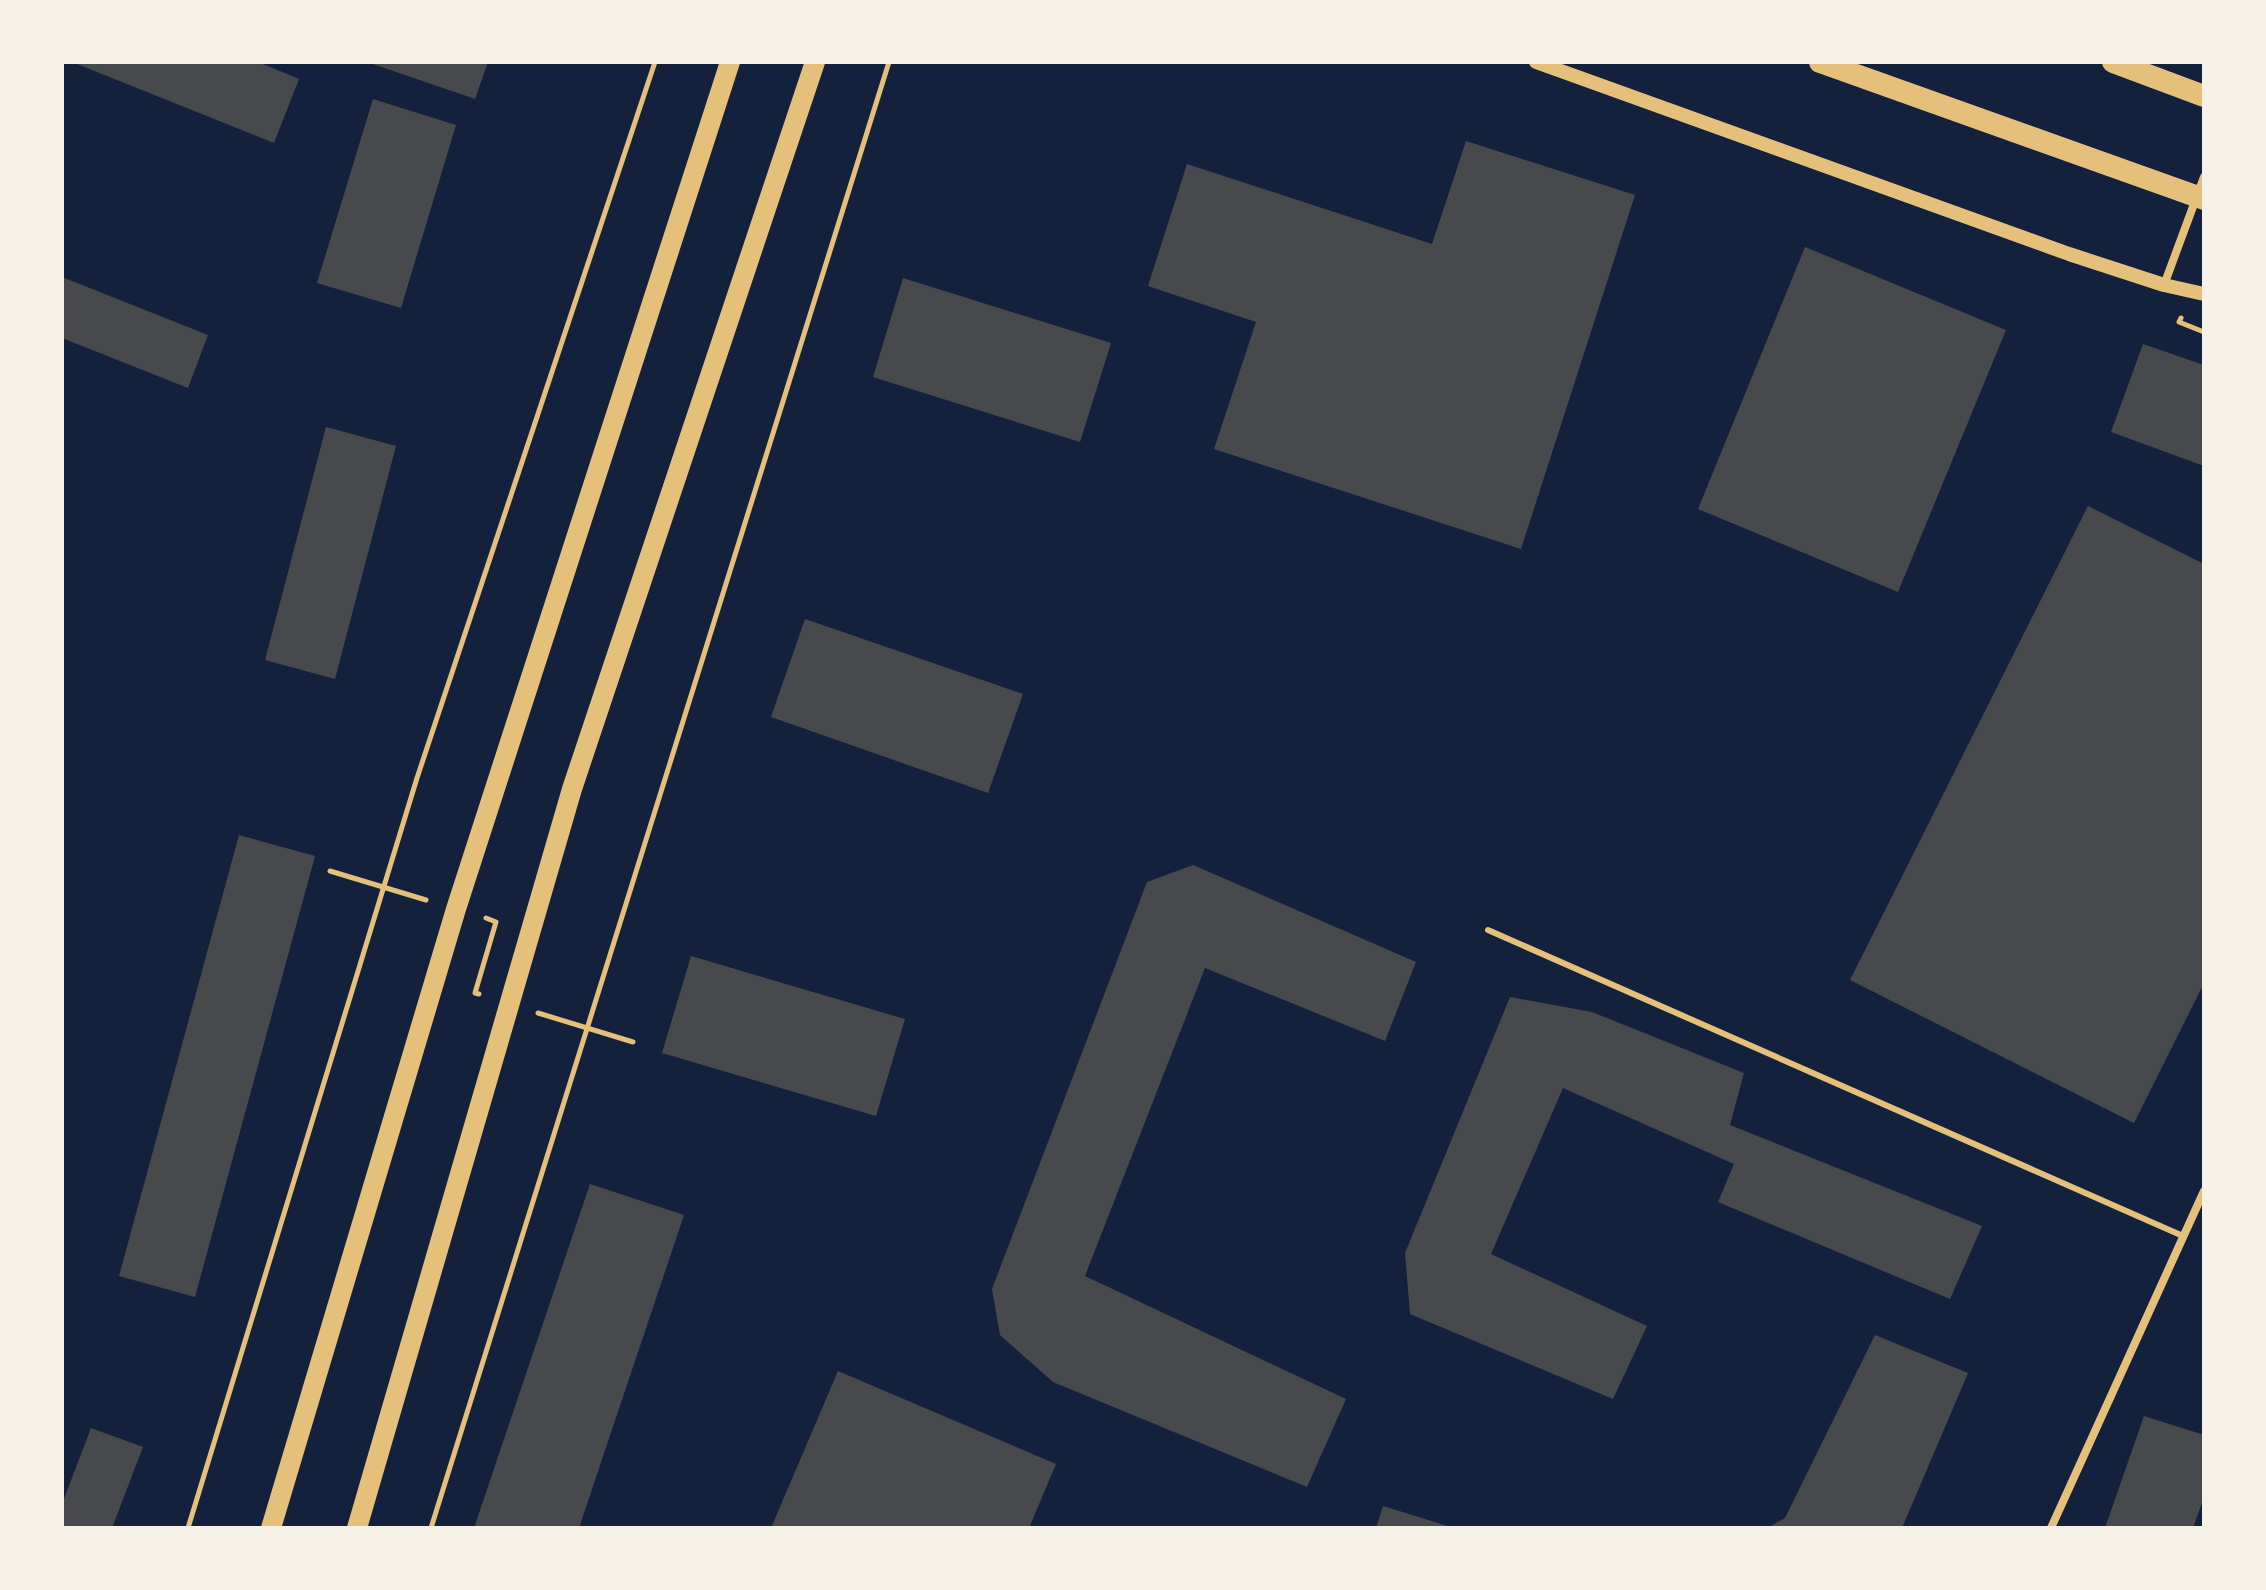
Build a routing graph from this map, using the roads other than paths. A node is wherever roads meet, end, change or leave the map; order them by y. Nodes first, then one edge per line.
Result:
1 (730, 62) edge
2 (815, 62) edge
3 (1536, 62) edge
4 (1820, 62) edge
5 (2113, 62) edge
6 (2204, 96) edge
7 (2202, 190) edge
8 (2164, 285) junction
9 (2204, 294) edge
10 (1488, 930) dead end
11 (2204, 1191) edge
12 (2183, 1236) junction
13 (271, 1528) edge
14 (357, 1528) edge
15 (2051, 1528) edge

1 - 13 main road
2 - 14 main road
3 - 8 street
4 - 7 highway
5 - 6 highway
7 - 8 street
8 - 9 street
10 - 12 lane
11 - 12 street
12 - 15 street

